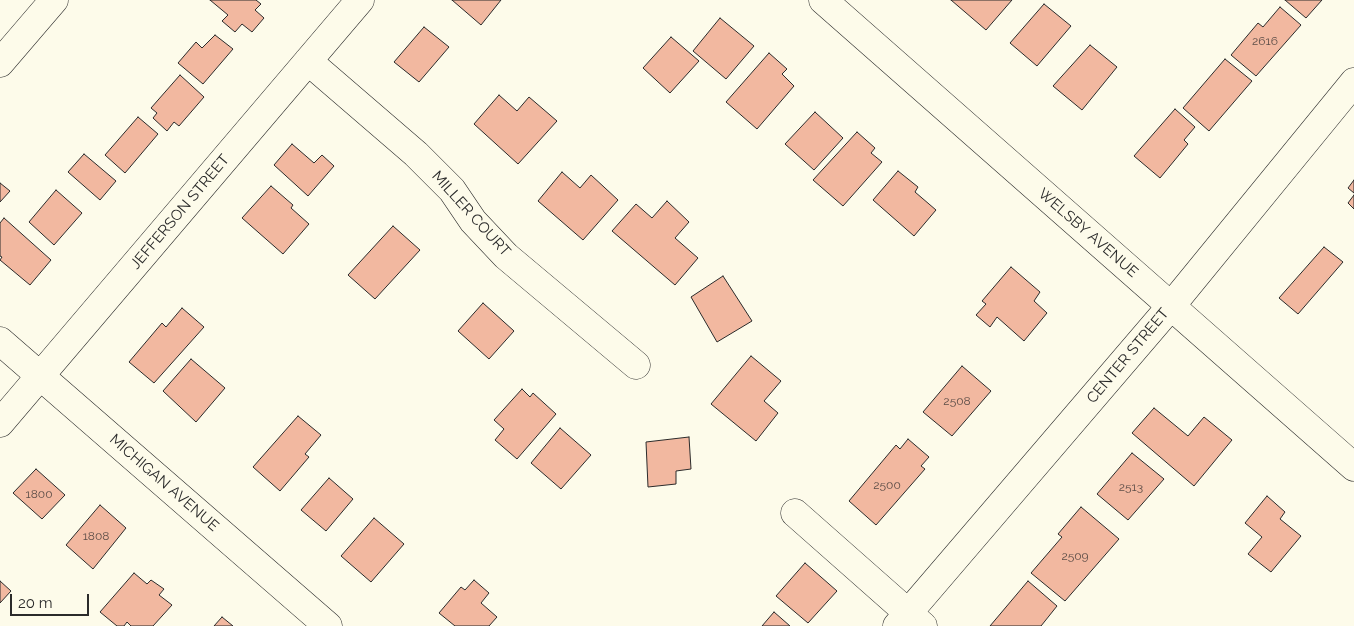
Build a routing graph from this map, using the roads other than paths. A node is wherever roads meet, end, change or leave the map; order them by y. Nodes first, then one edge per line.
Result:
1 (54, 0) edge
2 (360, 0) edge
3 (822, 0) edge
4 (308, 61) junction
5 (0, 63) edge
6 (1354, 82) edge
7 (1171, 306) junction
8 (0, 341) edge
9 (636, 365) dead end
10 (41, 375) junction
11 (0, 424) edge
12 (1354, 467) edge
13 (795, 513) dead end
14 (909, 622) edge
15 (328, 626) edge

1 - 5 street
2 - 4 street, JEFFERSON STREET
3 - 7 street, WELSBY AVENUE
4 - 9 street, MILLER COURT
4 - 10 street, JEFFERSON STREET
6 - 7 street, CENTER STREET
7 - 12 street, WELSBY AVENUE
7 - 14 street, CENTER STREET
8 - 10 street, MICHIGAN AVENUE
10 - 11 street, JEFFERSON STREET
10 - 15 street, MICHIGAN AVENUE
13 - 14 street

